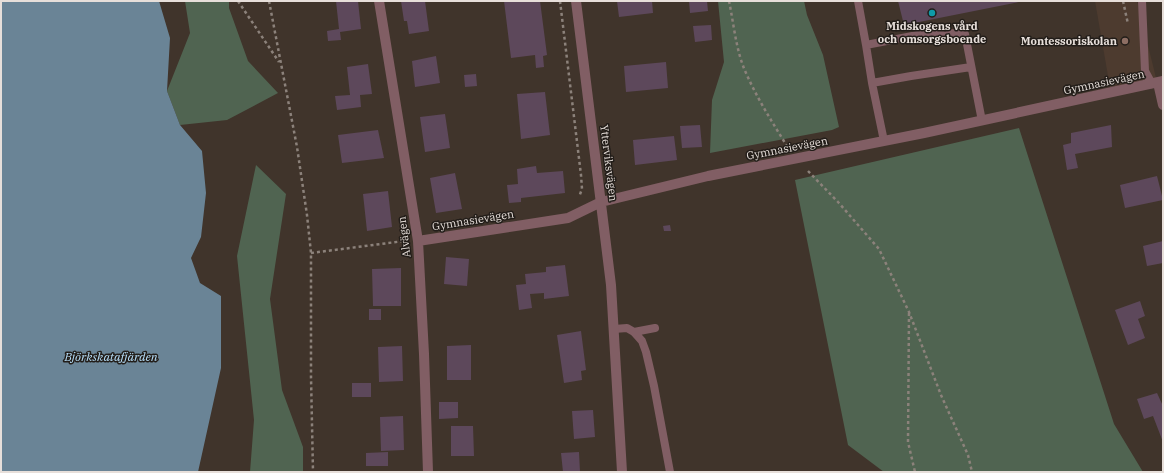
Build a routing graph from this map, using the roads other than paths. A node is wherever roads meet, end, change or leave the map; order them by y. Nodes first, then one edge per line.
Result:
1 (379, 1) edge
2 (576, 1) edge
3 (858, 1) edge
4 (1142, 1) edge
5 (866, 45) junction
6 (971, 67) junction
7 (1158, 83) edge
8 (872, 84) junction
9 (1163, 105) edge
10 (982, 121) junction
11 (884, 141) junction
12 (601, 202) junction
13 (418, 241) junction
14 (614, 328) junction
15 (656, 328) dead end
16 (634, 332) junction
17 (428, 472) edge
18 (622, 472) edge
19 (670, 472) edge

1 - 13 street, Alvägen
2 - 12 street, Ytterviksvägen
3 - 5 lane
4 - 7 lane
5 - 6 lane
5 - 8 lane
6 - 8 lane
6 - 10 lane
7 - 9 street
7 - 10 street, Gymnasievägen
8 - 11 lane
10 - 11 street, Gymnasievägen
11 - 12 street, Gymnasievägen
12 - 13 street, Gymnasievägen
12 - 14 street, Ytterviksvägen
13 - 17 street, Alvägen
14 - 16 lane
14 - 18 street, Ytterviksvägen
15 - 16 lane
16 - 19 lane

